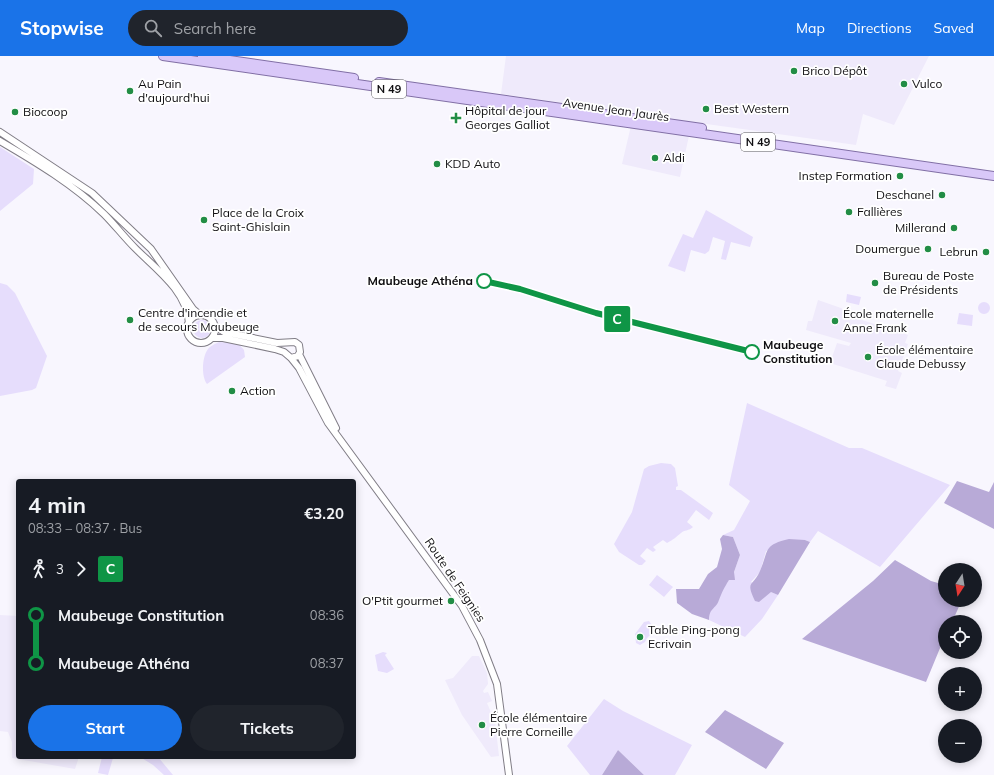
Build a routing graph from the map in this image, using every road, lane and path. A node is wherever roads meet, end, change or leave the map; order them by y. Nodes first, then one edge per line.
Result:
1 (163, 56) edge
2 (202, 56) edge
3 (0, 132) edge
4 (0, 141) edge
5 (994, 171) edge
6 (994, 176) edge
7 (200, 315) junction
8 (189, 323) junction
9 (215, 326) junction
10 (212, 338) junction
11 (287, 343) junction
12 (284, 352) junction
13 (299, 354) junction
14 (291, 358) junction
15 (342, 440) junction
16 (509, 775) edge

1 - 6 main road, Avenue Jean Jaurès / N 49
2 - 5 main road, Avenue Jean Jaurès / N 49
3 - 7 street
4 - 8 street
7 - 8 street
7 - 9 street
8 - 10 street
9 - 10 street
9 - 11 street
10 - 12 street
11 - 12 street
11 - 13 street
12 - 14 street
13 - 14 street
13 - 15 street, Route de Feignies
14 - 15 street, Route de Feignies
15 - 16 street, Route de Feignies

